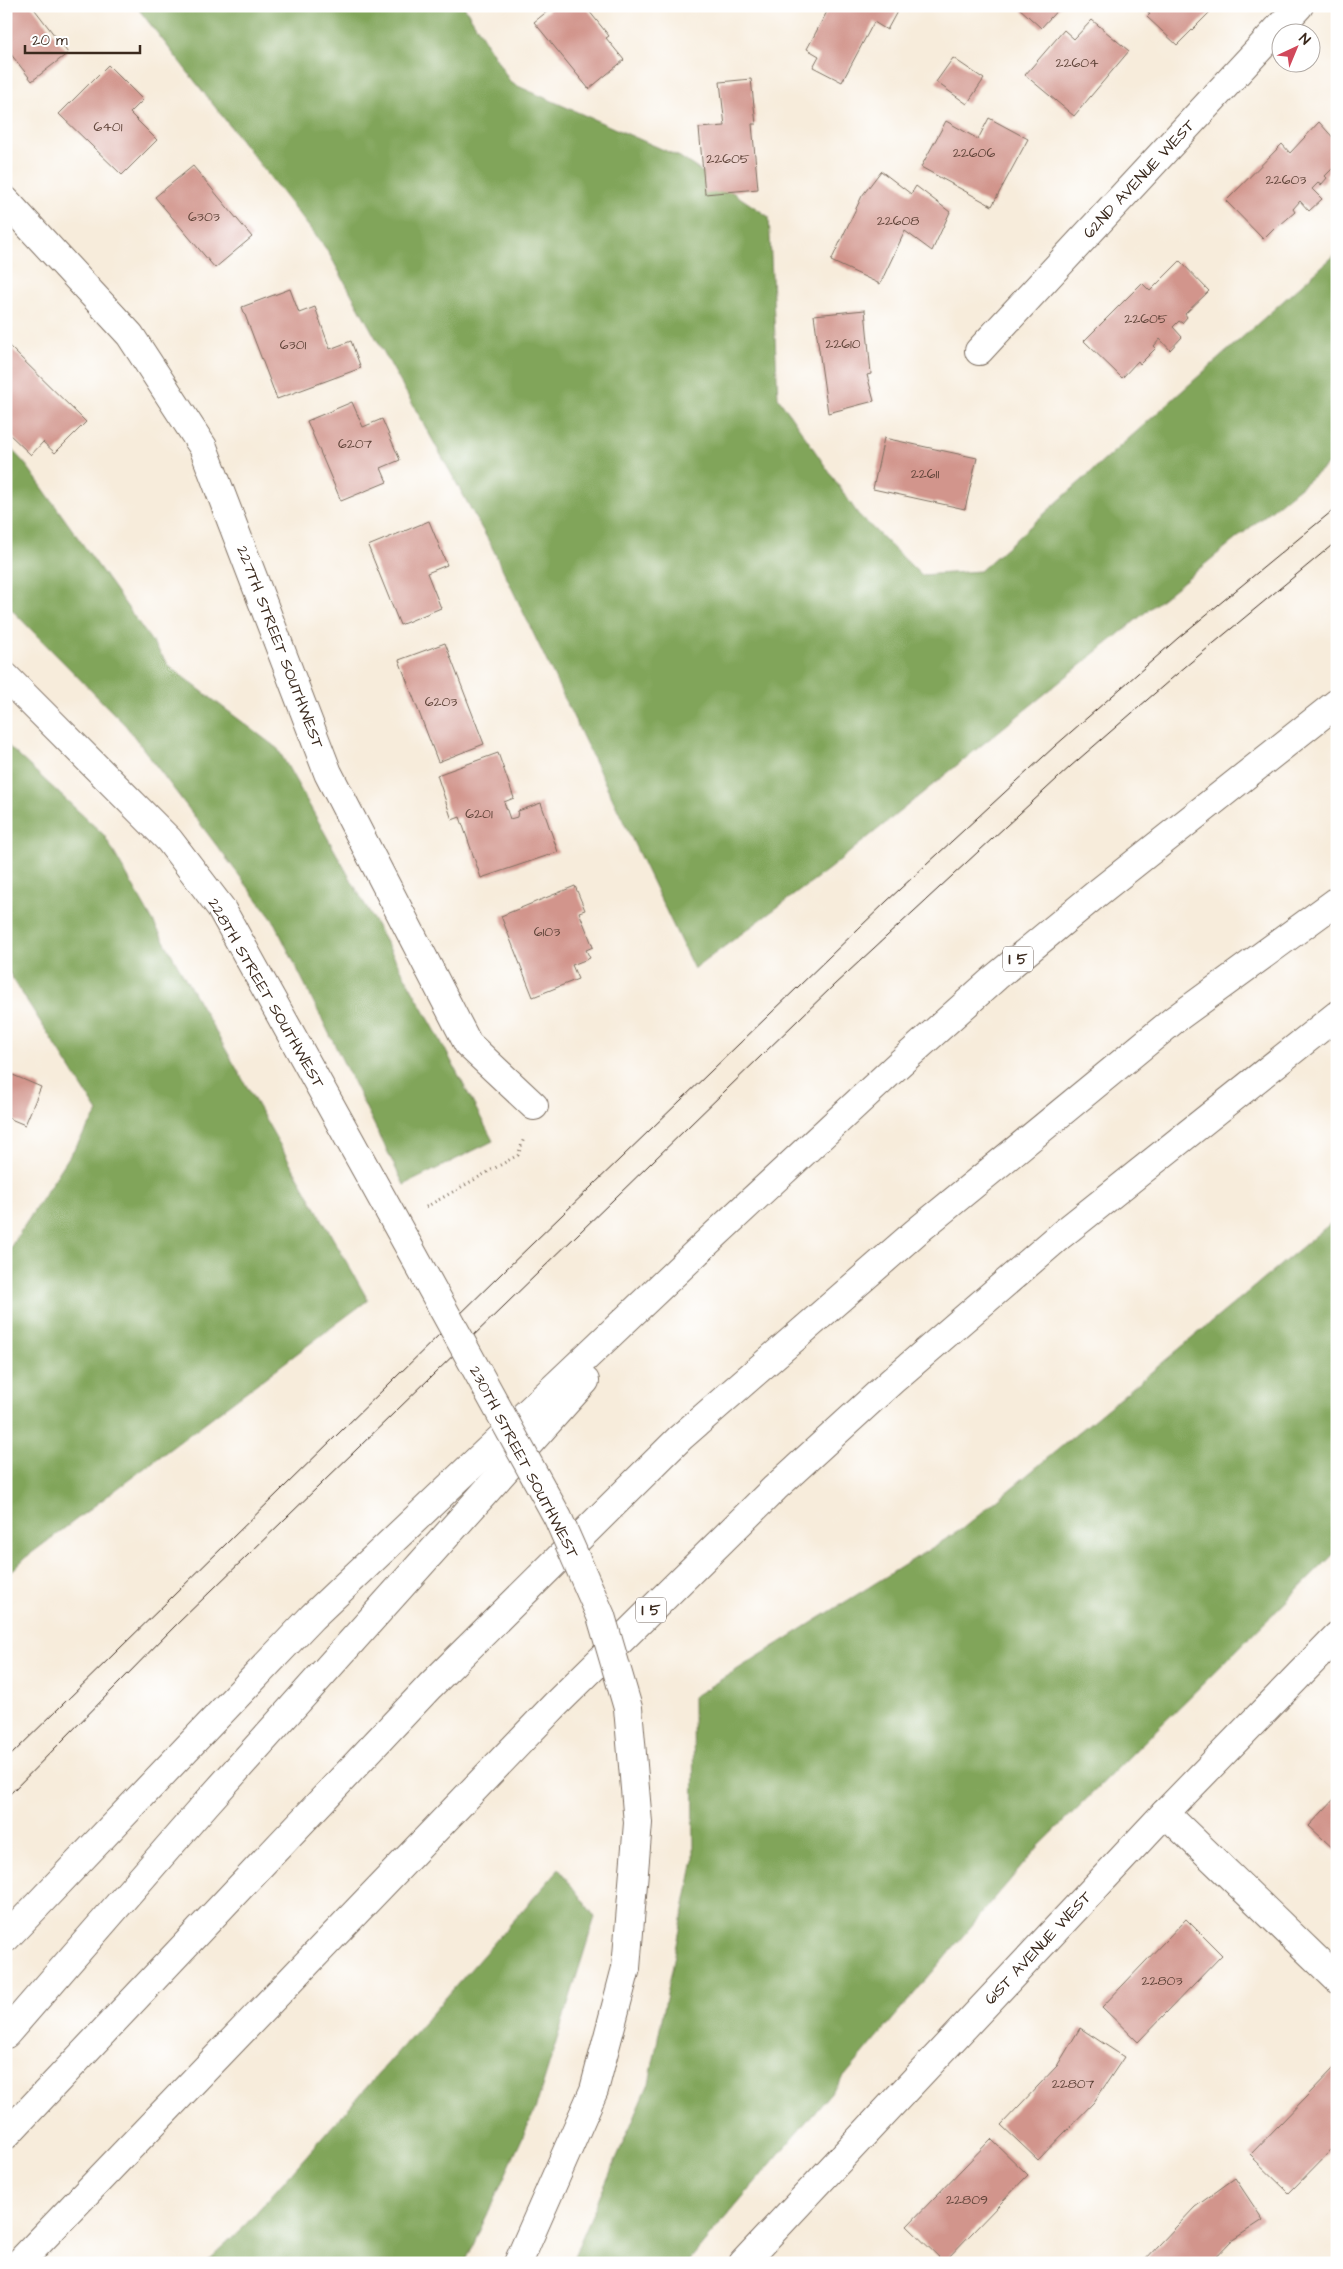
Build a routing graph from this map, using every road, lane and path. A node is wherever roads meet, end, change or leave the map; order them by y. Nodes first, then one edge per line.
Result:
1 (1299, 6) edge
2 (6, 201) edge
3 (979, 351) dead end
4 (6, 677) edge
5 (1337, 703) edge
6 (1337, 901) edge
7 (1337, 1015) edge
8 (534, 1106) dead end
9 (518, 1155) dead end
10 (419, 1211) dead end
11 (716, 1234) junction
12 (409, 1247) joint
13 (1337, 1636) edge
14 (1165, 1813) junction
15 (6, 1938) edge
16 (1337, 1979) edge
17 (6, 2034) edge
18 (6, 2136) edge
19 (19, 2263) edge
20 (518, 2263) edge
21 (743, 2263) edge

1 - 3 main road, 62ND AVENUE WEST
2 - 8 main road, 227TH STREET SOUTHWEST
4 - 12 main road, 228TH STREET SOUTHWEST
5 - 11 main road, I 5
6 - 18 main road
7 - 19 main road, I 5
9 - 10 path
11 - 15 main road, I 5
11 - 17 main road
12 - 20 main road, 230TH STREET SOUTHWEST, bridge
13 - 14 main road, 61ST AVENUE WEST
14 - 16 main road
14 - 21 main road, 61ST AVENUE WEST

